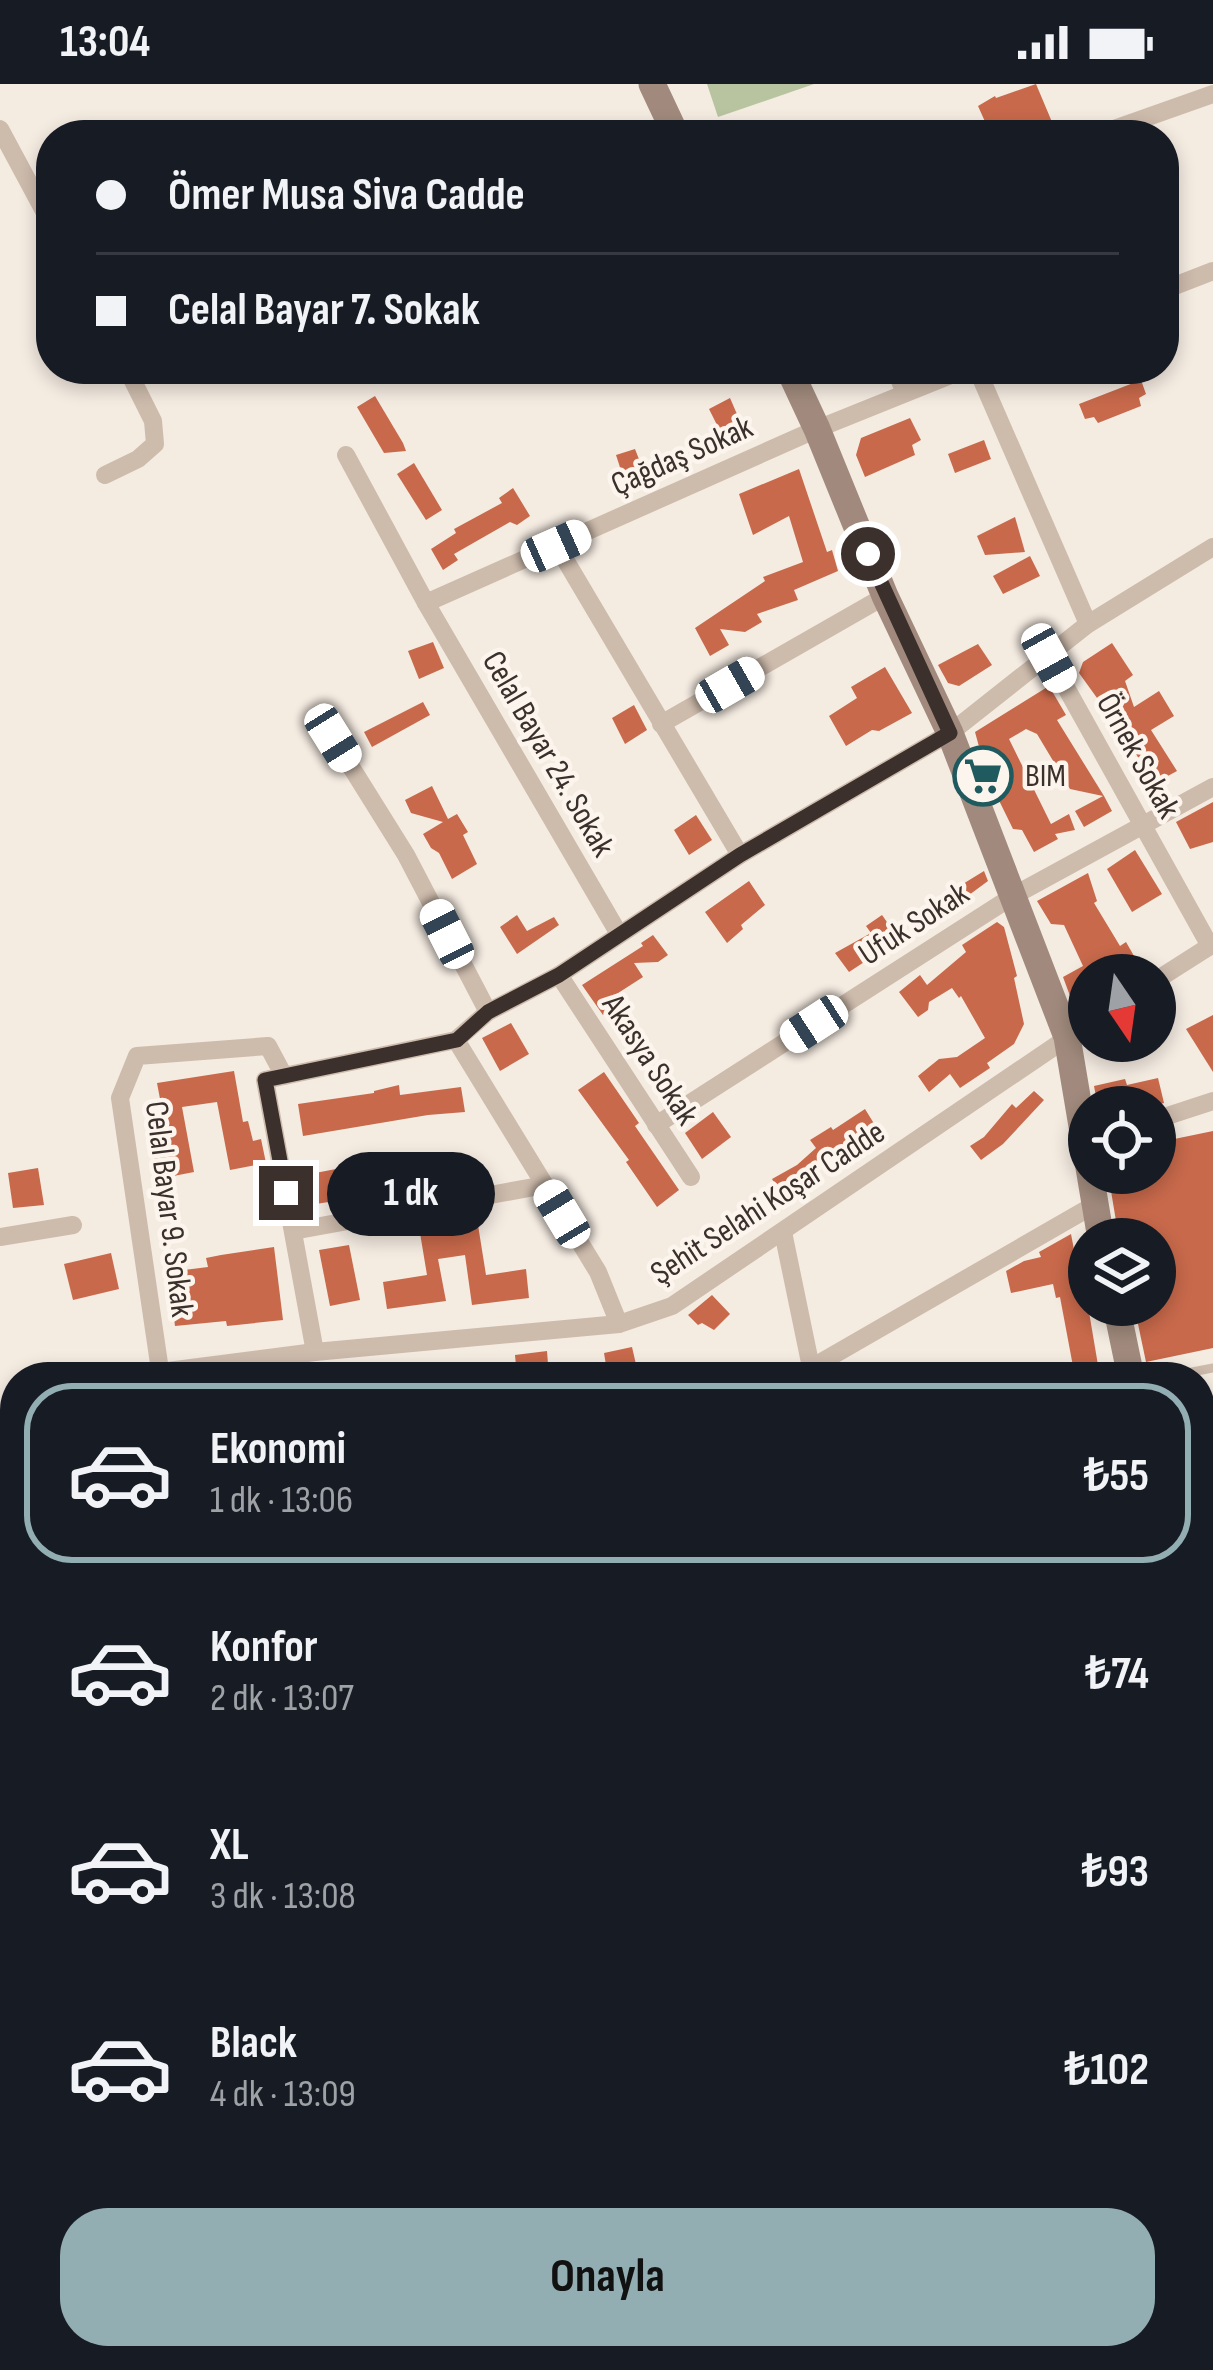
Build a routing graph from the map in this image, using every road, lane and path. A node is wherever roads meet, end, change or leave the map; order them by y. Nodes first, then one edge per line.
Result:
1 (652, 84) edge
2 (1174, 84) edge
3 (1213, 94) edge
4 (1178, 106) junction
5 (669, 120) edge
6 (1139, 120) edge
7 (0, 129) edge
8 (36, 196) edge
9 (1213, 271) edge
10 (1179, 284) edge
11 (134, 384) edge
12 (796, 384) edge
13 (901, 384) edge
14 (928, 384) edge
15 (984, 384) edge
16 (905, 393) junction
17 (817, 429) junction
18 (346, 455) dead end
19 (105, 475) dead end
20 (556, 546) junction
21 (1213, 549) edge
22 (885, 596) junction
23 (426, 603) junction
24 (1088, 624) junction
25 (1049, 658) junction
26 (662, 724) junction
27 (950, 733) junction
28 (333, 738) dead end
29 (1213, 788) edge
30 (1142, 825) junction
31 (740, 855) junction
32 (1013, 896) junction
33 (620, 934) junction
34 (1211, 945) edge
35 (1176, 968) edge
36 (559, 975) junction
37 (1068, 1009) edge
38 (488, 1012) junction
39 (1068, 1037) edge
40 (457, 1040) junction
41 (274, 1078) junction
42 (1213, 1101) edge
43 (1176, 1113) edge
44 (656, 1126) junction
45 (691, 1177) dead end
46 (545, 1185) junction
47 (1093, 1194) edge
48 (1094, 1204) junction
49 (1097, 1218) edge
50 (73, 1225) dead end
51 (293, 1231) junction
52 (783, 1232) junction
53 (0, 1237) edge
54 (619, 1324) junction
55 (1120, 1326) edge
56 (315, 1352) junction
57 (158, 1362) edge
58 (245, 1362) edge
59 (810, 1362) edge
60 (829, 1362) edge
61 (1128, 1362) edge

1 - 5 main road
2 - 4 street
3 - 4 street
4 - 6 street
7 - 8 street
9 - 10 street
11 - 19 street
12 - 17 main road
13 - 16 street
14 - 16 street, Çağdaş Sokak
15 - 24 street
16 - 17 street, Çağdaş Sokak
17 - 20 street, Çağdaş Sokak
17 - 22 main road
18 - 23 street, Celal Bayar 24. Sokak
20 - 23 street, Çağdaş Sokak
20 - 26 street
21 - 24 street
22 - 26 street
22 - 27 main road
23 - 33 street, Celal Bayar 24. Sokak
24 - 25 street
25 - 27 street
25 - 30 street, Örnek Sokak
26 - 31 street
27 - 31 street
27 - 32 main road
28 - 38 street
29 - 30 street, Ufuk Sokak
30 - 32 street, Ufuk Sokak
30 - 34 street, Örnek Sokak
31 - 33 street
32 - 37 main road
32 - 44 street, Ufuk Sokak
33 - 36 street
34 - 35 street
36 - 38 street
36 - 44 street, Akasya Sokak
38 - 40 street
39 - 52 street, Şehit Selahi Koşar Cadde
40 - 41 street
40 - 46 street
41 - 51 street
41 - 57 street, Celal Bayar 9. Sokak
42 - 43 street
44 - 45 street, Akasya Sokak
46 - 51 street
46 - 54 street
47 - 48 main road
48 - 49 main road
48 - 60 street
50 - 53 street
51 - 56 street
52 - 54 street, Şehit Selahi Koşar Cadde
52 - 59 street
54 - 56 street, Şehit Selahi Koşar Cadde
55 - 61 main road
56 - 58 street, Şehit Selahi Koşar Cadde

